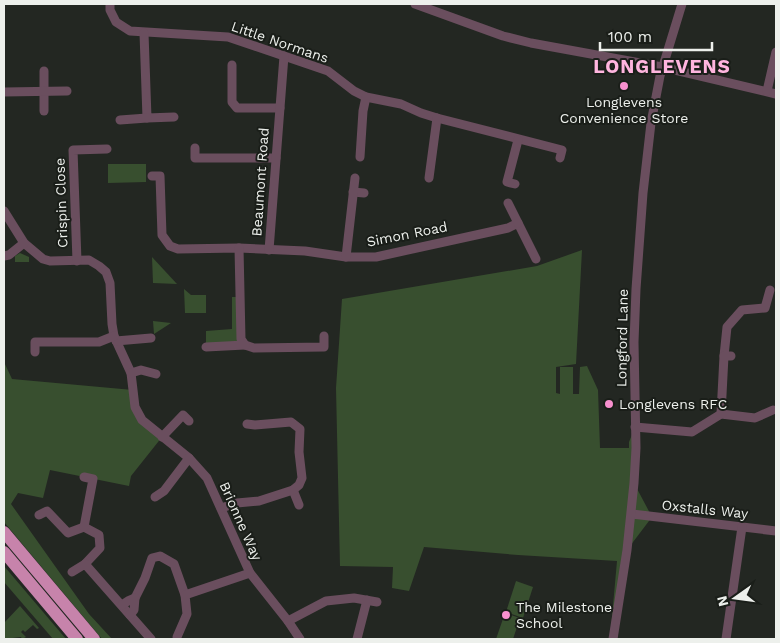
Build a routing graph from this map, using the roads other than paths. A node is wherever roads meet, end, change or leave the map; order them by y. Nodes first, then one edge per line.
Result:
1 (110, 4) edge
2 (415, 4) edge
3 (682, 4) edge
4 (144, 33) junction
5 (776, 52) edge
6 (284, 56) junction
7 (232, 65) dead end
8 (662, 67) junction
9 (44, 71) dead end
10 (67, 91) dead end
11 (4, 92) edge
12 (44, 92) junction
13 (766, 92) junction
14 (776, 94) edge
15 (366, 97) junction
16 (280, 108) junction
17 (44, 111) dead end
18 (174, 117) dead end
19 (147, 118) junction
20 (436, 118) junction
21 (120, 120) dead end
22 (518, 140) junction
23 (195, 148) dead end
24 (107, 149) dead end
25 (562, 150) dead end
26 (358, 151) dead end
27 (276, 158) junction
28 (430, 165) junction
29 (441, 167) dead end
30 (152, 176) dead end
31 (355, 178) dead end
32 (429, 178) dead end
33 (514, 184) dead end
34 (353, 192) junction
35 (364, 193) dead end
36 (508, 203) dead end
37 (4, 211) edge
38 (518, 223) junction
39 (24, 243) junction
40 (239, 248) junction
41 (269, 250) junction
42 (4, 256) edge
43 (346, 257) junction
44 (536, 260) dead end
45 (77, 261) junction
46 (770, 290) dead end
47 (324, 336) dead end
48 (152, 338) dead end
49 (115, 339) junction
50 (245, 345) junction
51 (206, 347) dead end
52 (35, 352) dead end
53 (131, 373) junction
54 (156, 374) dead end
55 (773, 410) dead end
56 (721, 414) junction
57 (189, 421) dead end
58 (252, 427) dead end
59 (635, 427) junction
60 (162, 437) junction
61 (189, 458) junction
62 (103, 481) dead end
63 (293, 490) junction
64 (155, 497) dead end
65 (299, 505) dead end
66 (221, 508) junction
67 (632, 514) junction
68 (39, 515) dead end
69 (84, 527) junction
70 (742, 527) junction
71 (776, 531) edge
72 (4, 532) edge
73 (4, 552) edge
74 (85, 564) junction
75 (72, 572) dead end
76 (250, 573) junction
77 (185, 595) junction
78 (135, 598) junction
79 (367, 600) junction
80 (377, 602) dead end
81 (122, 605) junction
82 (130, 615) junction
83 (288, 621) junction
84 (76, 639) edge
85 (94, 639) edge
86 (152, 639) edge
87 (175, 639) edge
88 (300, 639) edge
89 (357, 639) edge
90 (613, 639) edge
91 (726, 639) edge

1 - 4 street, Little Normans
2 - 8 street
3 - 8 street, Longford Lane
4 - 6 street, Little Normans
4 - 19 street
5 - 13 street
6 - 15 street, Little Normans
6 - 16 street, Beaumont Road
7 - 16 street
8 - 13 street
8 - 59 street, Longford Lane
9 - 12 street
10 - 12 street
11 - 12 street
12 - 17 street
13 - 14 street
15 - 20 street, Little Normans
15 - 26 street
16 - 27 street, Beaumont Road
18 - 19 street
19 - 21 street
20 - 22 street, Little Normans
20 - 28 street
22 - 25 street, Little Normans
22 - 33 street
23 - 27 street
24 - 45 street, Crispin Close
27 - 41 street, Beaumont Road
28 - 29 street
28 - 32 street
30 - 40 street, Beaumont Road
31 - 34 street
34 - 35 street
34 - 43 street
36 - 38 street
37 - 39 street, Brionne Way
38 - 43 street, Simon Road
38 - 44 street
39 - 42 street
39 - 45 street, Brionne Way
40 - 41 street, Beaumont Road
40 - 50 street
41 - 43 street, Simon Road
45 - 49 street, Brionne Way
46 - 56 street
47 - 50 street
48 - 49 street
49 - 52 street
49 - 53 street, Brionne Way
50 - 51 street
53 - 54 street
53 - 60 street, Brionne Way
55 - 56 street
56 - 59 street
57 - 60 street
58 - 63 street
59 - 67 street, Longford Lane
60 - 61 street, Brionne Way
61 - 64 street
61 - 66 street, Brionne Way
62 - 69 street
63 - 65 street
63 - 66 street
66 - 76 street, Brionne Way
67 - 70 street, Oxstalls Way
67 - 90 street, Longford Lane
68 - 69 street
69 - 74 street
70 - 71 street, Oxstalls Way
70 - 91 street
72 - 85 highway
73 - 84 highway
74 - 75 street
74 - 81 street
76 - 77 street
76 - 83 street, Brionne Way
77 - 78 street
77 - 87 street
78 - 81 street
78 - 82 street
79 - 80 street
79 - 83 street
79 - 89 street
81 - 82 street
82 - 86 street
83 - 88 street, Brionne Way

